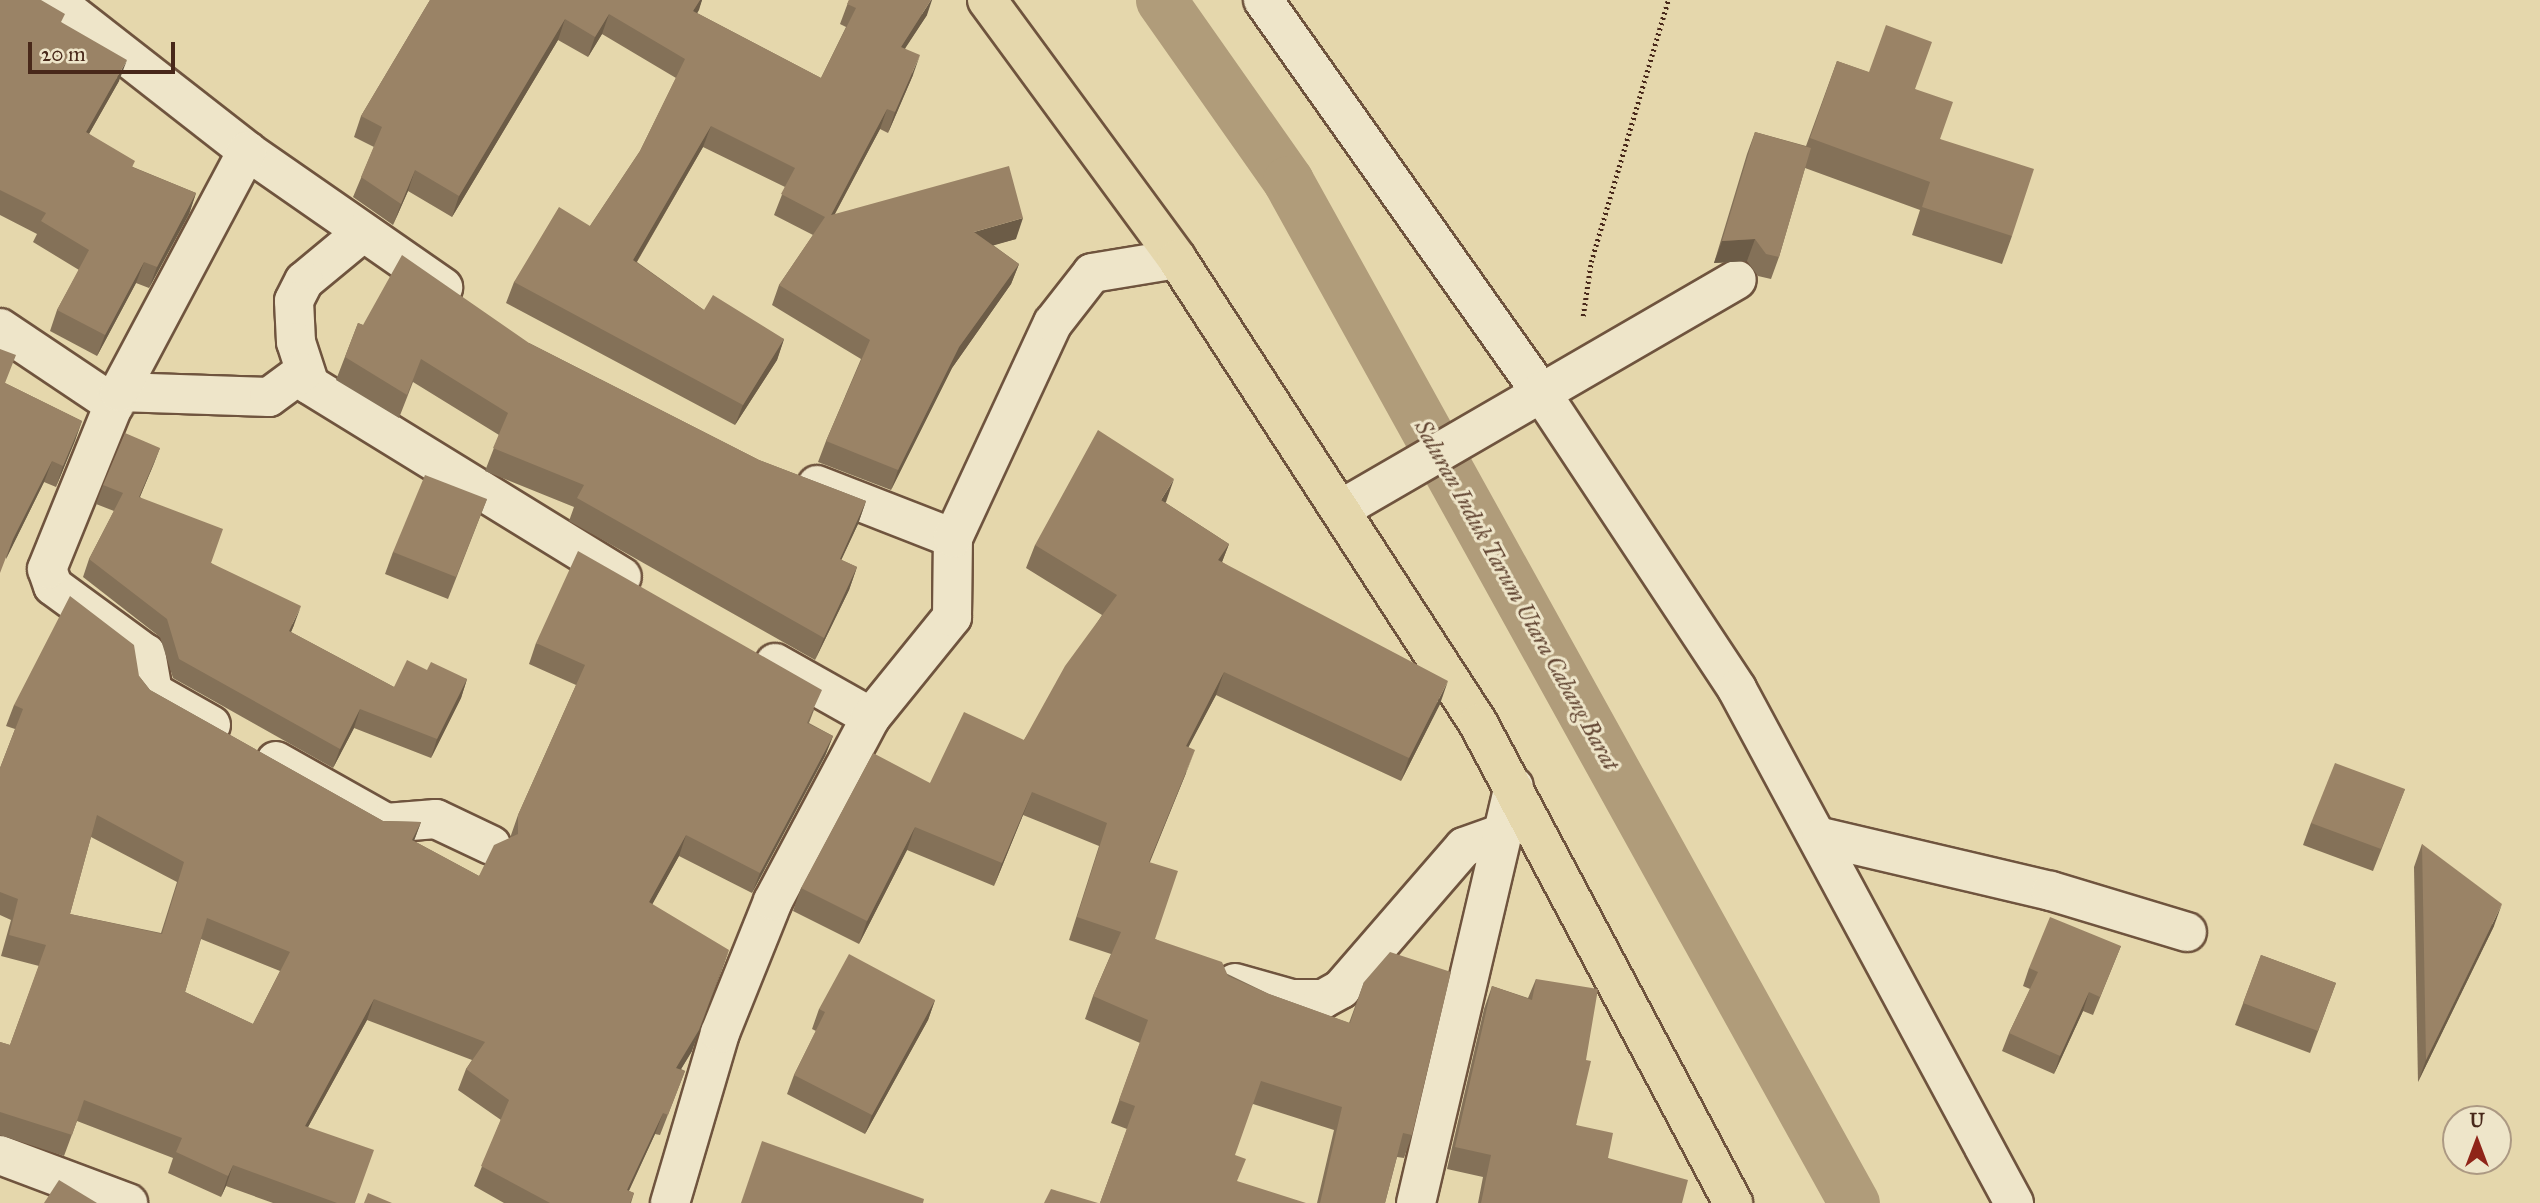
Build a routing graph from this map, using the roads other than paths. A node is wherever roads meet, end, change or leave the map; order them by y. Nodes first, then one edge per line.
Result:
1 (54, 0) edge
2 (987, 0) edge
3 (1263, 0) edge
4 (247, 150) junction
5 (362, 233) junction
6 (1177, 259) junction
7 (1737, 280) dead end
8 (475, 308) edge
9 (0, 328) edge
10 (303, 372) junction
11 (117, 398) junction
12 (1525, 400) junction
13 (786, 473) edge
14 (1343, 508) junction
15 (953, 538) junction
16 (656, 596) edge
17 (740, 643) edge
18 (871, 718) junction
19 (1514, 786) junction
20 (1503, 832) junction
21 (1821, 837) junction
22 (491, 845) edge
23 (2187, 932) dead end
24 (1235, 983) edge
25 (0, 1155) edge
26 (128, 1203) edge
27 (670, 1203) edge
28 (1416, 1203) edge
29 (1733, 1203) edge
30 (2014, 1203) edge

1 - 4 street
2 - 6 main road
3 - 12 street
4 - 5 street
4 - 11 street
5 - 8 street
5 - 10 street
6 - 14 main road
6 - 15 street
7 - 12 street
9 - 11 street
10 - 11 street
10 - 16 street
11 - 22 street
12 - 14 street
12 - 21 street
13 - 15 street
14 - 19 main road
15 - 18 street
17 - 18 street
18 - 27 street
19 - 20 street
19 - 29 main road
20 - 24 street
20 - 28 street
21 - 23 street
21 - 30 street
25 - 26 street

